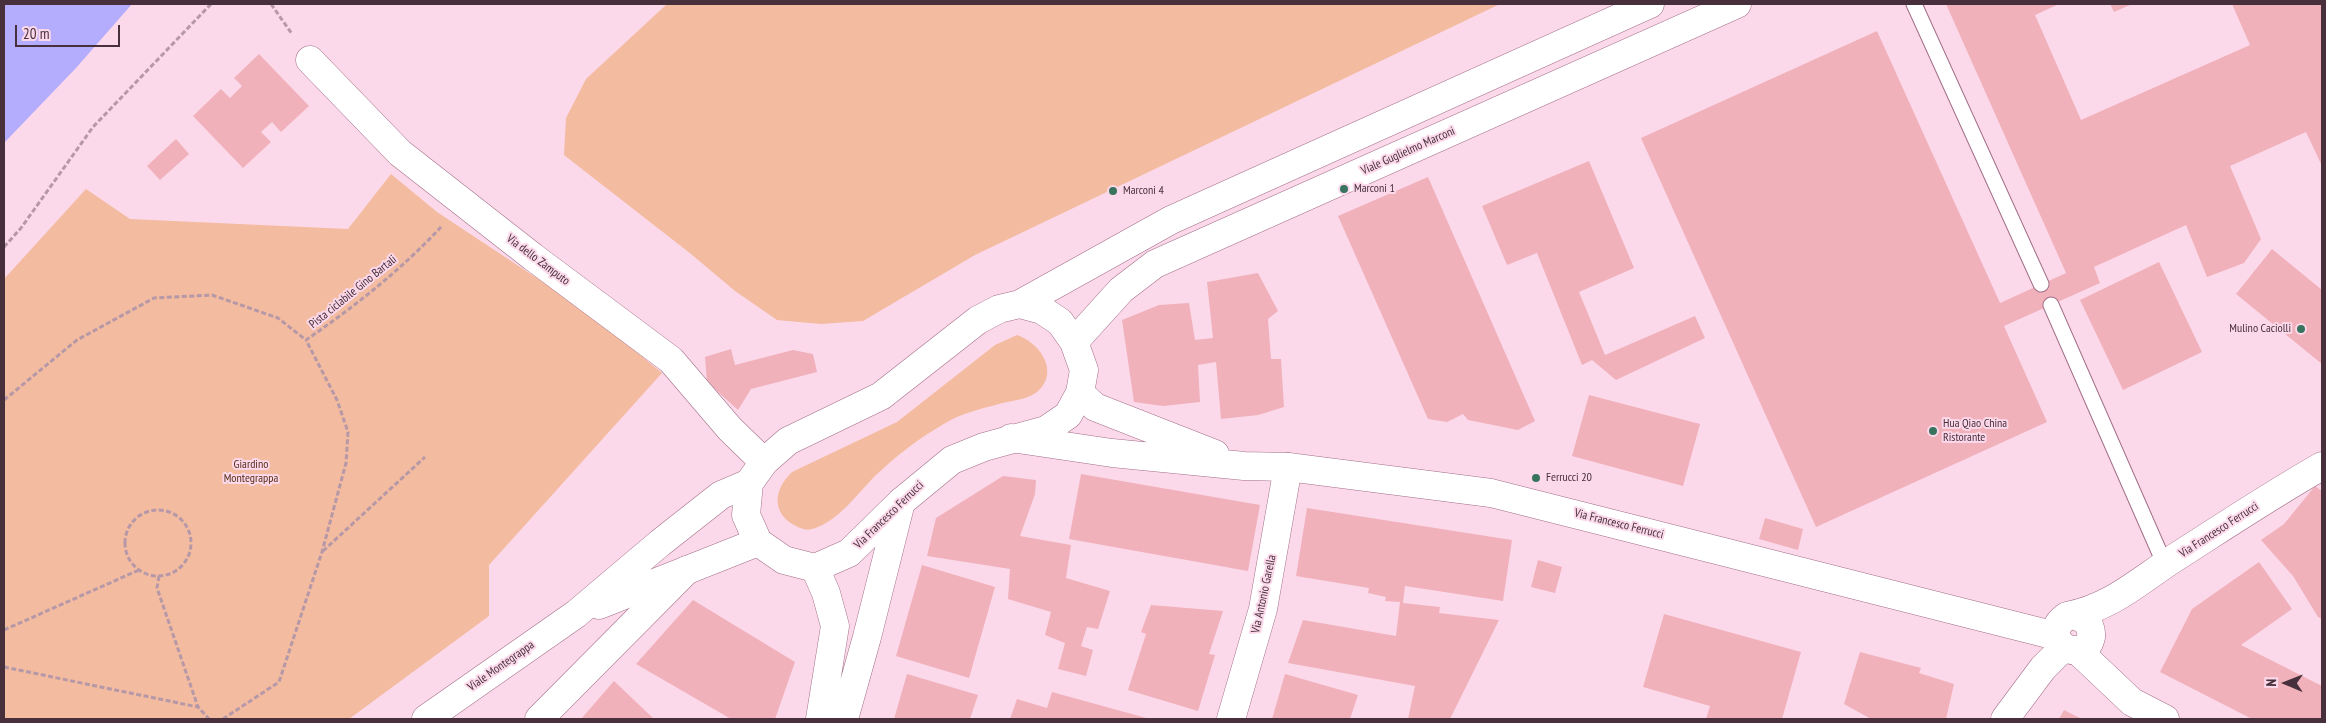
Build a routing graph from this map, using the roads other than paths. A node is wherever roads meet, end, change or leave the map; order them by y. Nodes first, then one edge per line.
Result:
1 (1738, 4) edge
2 (1914, 4) edge
3 (1642, 6) edge
4 (310, 60) dead end
5 (2041, 284) dead end
6 (1020, 304) junction
7 (2051, 305) dead end
8 (1074, 342) junction
9 (1080, 393) junction
10 (1011, 438) junction
11 (1244, 466) junction
12 (1288, 466) junction
13 (2322, 466) edge
14 (756, 472) junction
15 (901, 502) junction
16 (758, 542) junction
17 (2165, 565) junction
18 (814, 568) junction
19 (687, 570) junction
20 (576, 614) junction
21 (2070, 635) junction
22 (426, 719) edge
23 (539, 719) edge
24 (820, 719) edge
25 (844, 719) edge
26 (1231, 719) edge
27 (2005, 719) edge
28 (2165, 719) edge

1 - 8 street, Viale Guglielmo Marconi
2 - 5 lane
3 - 6 street
4 - 14 street, Via dello Zamputo
6 - 8 street, Via Francesco Ferrucci
6 - 14 street
7 - 17 lane
8 - 9 street, Via Francesco Ferrucci
9 - 10 street, Via Francesco Ferrucci
9 - 11 street
10 - 11 street, Via Francesco Ferrucci
10 - 15 street, Via Francesco Ferrucci
11 - 12 street, Via Francesco Ferrucci
12 - 21 street, Via Francesco Ferrucci
12 - 26 street, Via Antonio Garella
13 - 17 street, Via Francesco Ferrucci
14 - 16 street
14 - 20 street
15 - 18 street, Via Francesco Ferrucci
15 - 25 street
16 - 18 street
16 - 19 street
17 - 21 street, Via Francesco Ferrucci
18 - 24 street
19 - 20 street
19 - 23 street
20 - 22 street, Viale Montegrappa
21 - 27 street
21 - 28 street

